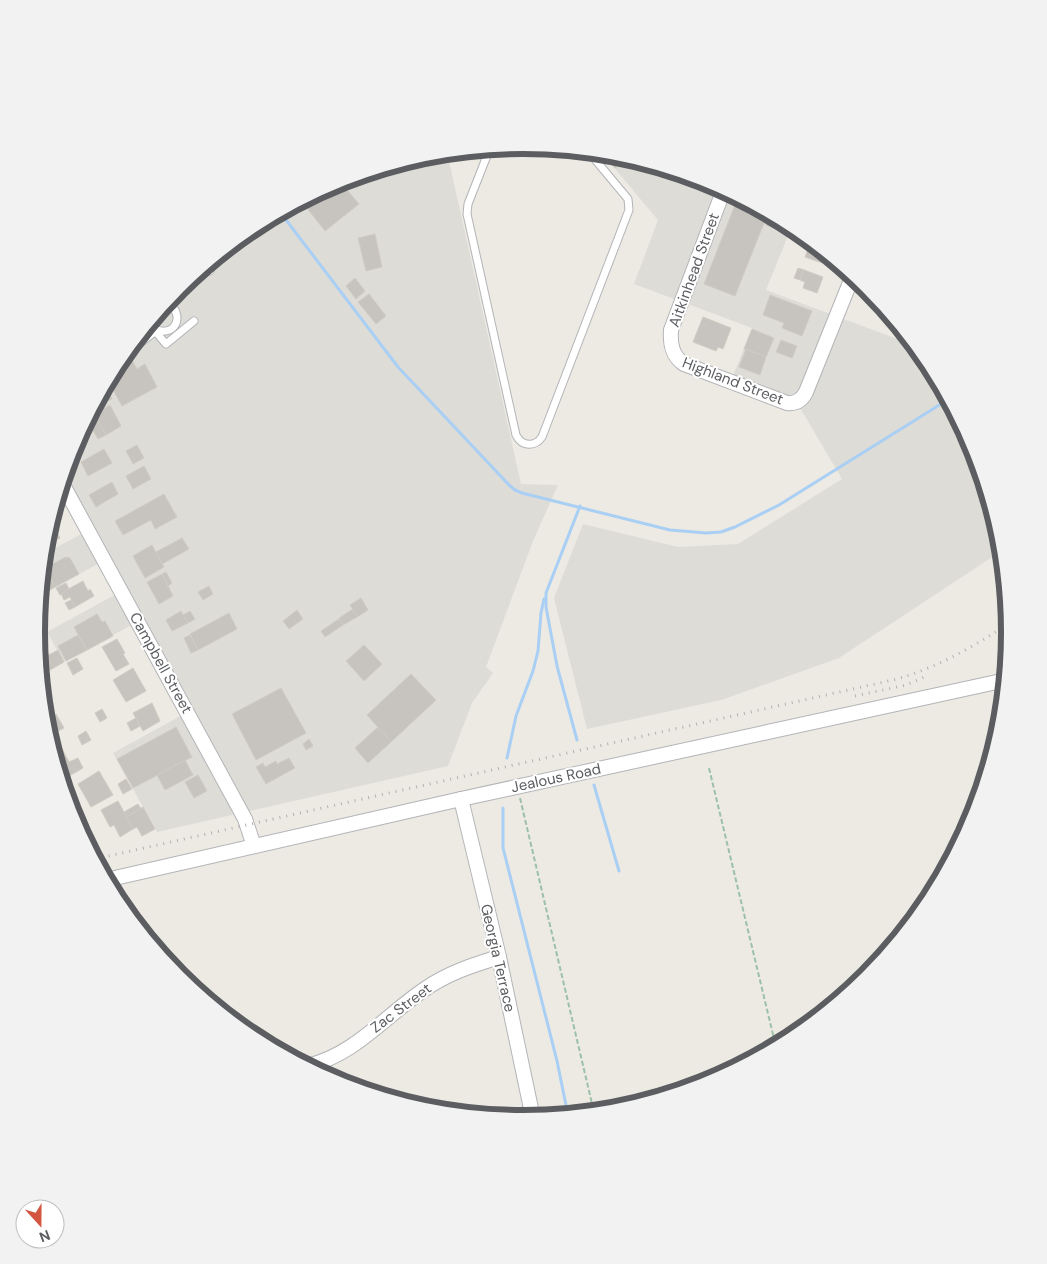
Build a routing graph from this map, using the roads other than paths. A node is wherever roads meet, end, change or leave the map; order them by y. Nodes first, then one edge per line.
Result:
1 (487, 155) edge
2 (595, 159) edge
3 (721, 197) edge
4 (850, 283) edge
5 (172, 308) edge
6 (194, 321) dead end
7 (154, 329) edge
8 (153, 330) edge
9 (674, 352) joint
10 (66, 491) edge
11 (999, 681) edge
12 (461, 799) junction
13 (254, 846) junction
14 (114, 878) edge
15 (499, 957) junction
16 (317, 1063) edge
17 (531, 1110) edge

1 - 2 lane
3 - 9 street, Aitkinhead Street
4 - 9 street, Highland Street
5 - 7 lane
6 - 8 lane
10 - 13 street, Campbell Street
11 - 12 street, Jealous Road
12 - 13 street, Jealous Road
12 - 15 street, Georgia Terrace
13 - 14 street, Jealous Road
15 - 16 street, Zac Street
15 - 17 street, Georgia Terrace

